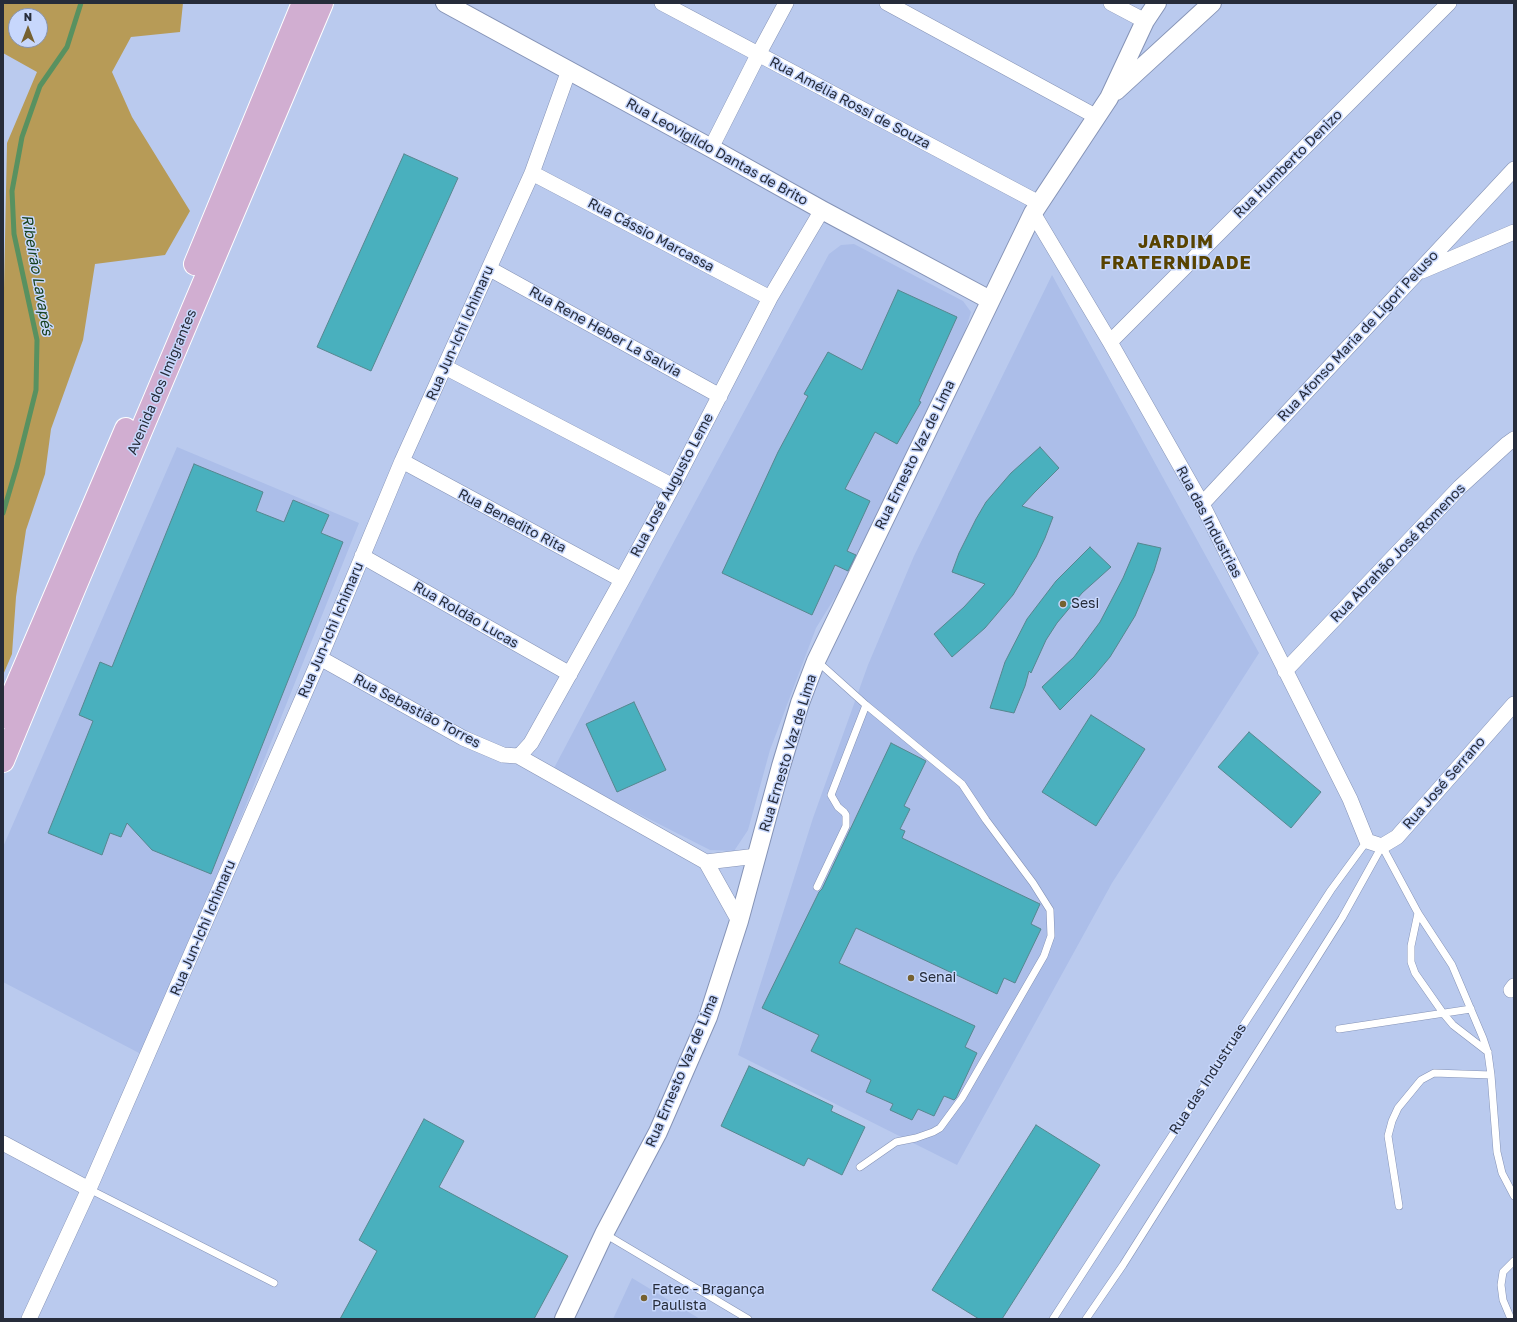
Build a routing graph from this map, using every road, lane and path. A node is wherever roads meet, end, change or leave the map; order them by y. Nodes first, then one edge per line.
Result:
1 (303, 3) edge
2 (322, 3) edge
3 (445, 3) edge
4 (662, 3) edge
5 (786, 3) edge
6 (887, 3) edge
7 (1111, 3) edge
8 (1157, 3) edge
9 (1449, 3) edge
10 (1205, 5) edge
11 (1145, 21) junction
12 (758, 55) junction
13 (569, 70) junction
14 (1108, 98) junction
15 (1096, 117) junction
16 (712, 148) junction
17 (1514, 169) edge
18 (532, 172) junction
19 (1036, 208) junction
20 (822, 210) junction
21 (1514, 232) edge
22 (490, 269) junction
23 (1417, 273) junction
24 (770, 298) junction
25 (990, 300) junction
26 (1110, 342) junction
27 (445, 367) junction
28 (720, 396) junction
29 (1514, 439) edge
30 (402, 461) junction
31 (673, 486) junction
32 (1202, 504) junction
33 (362, 556) junction
34 (622, 580) junction
35 (320, 658) junction
36 (816, 661) junction
37 (1286, 671) junction
38 (570, 674) junction
39 (1514, 704) edge
40 (866, 705) junction
41 (3, 717) edge
42 (518, 756) junction
43 (3, 761) edge
44 (1367, 841) junction
45 (1382, 846) junction
46 (757, 856) junction
47 (706, 862) junction
48 (817, 887) dead end
49 (1418, 913) junction
50 (739, 922) junction
51 (1471, 1010) junction
52 (1443, 1013) junction
53 (1340, 1029) dead end
54 (1488, 1053) junction
55 (1491, 1075) junction
56 (3, 1143) edge
57 (860, 1167) dead end
58 (89, 1189) junction
59 (1514, 1196) edge
60 (1399, 1206) dead end
61 (604, 1234) junction
62 (1514, 1261) edge
63 (274, 1283) dead end
64 (29, 1319) edge
65 (564, 1319) edge
66 (748, 1319) edge
67 (1053, 1319) edge
68 (1086, 1319) edge
69 (1511, 1319) edge

1 - 41 main road, Avenida dos Imigrantes
2 - 43 main road, Avenida dos Imigrantes
3 - 13 street, Rua Leovigildo Dantas de Brito
4 - 12 street, Rua Amélia Rossi de Souza
5 - 12 street
6 - 15 street
7 - 11 street
8 - 11 street
9 - 26 street, Rua Humberto Denizo
10 - 14 street
11 - 14 street
12 - 16 street
12 - 19 street, Rua Amélia Rossi de Souza
13 - 16 street, Rua Leovigildo Dantas de Brito
13 - 18 street, Rua Jun-Ichi Ichimaru
14 - 15 street, Rua Ernesto Vaz de Lima
15 - 19 street, Rua Ernesto Vaz de Lima
16 - 20 street, Rua Leovigildo Dantas de Brito
17 - 23 street, Rua Afonso Maria de Ligori Peluso
18 - 22 street, Rua Jun-Ichi Ichimaru
18 - 24 street, Rua Cássio Marcassa
19 - 25 street, Rua Ernesto Vaz de Lima
19 - 26 street, Rua das Industrias
20 - 24 street, Rua José Augusto Leme
20 - 25 street, Rua Leovigildo Dantas de Brito
21 - 23 street
22 - 27 street, Rua Jun-Ichi Ichimaru
22 - 28 street, Rua Rene Heber La Salvia
23 - 32 street, Rua Afonso Maria de Ligori Peluso
24 - 28 street, Rua José Augusto Leme
25 - 36 street, Rua Ernesto Vaz de Lima
26 - 32 street, Rua das Industrias
27 - 30 street, Rua Jun-Ichi Ichimaru
27 - 31 street
28 - 31 street, Rua José Augusto Leme
29 - 37 street, Rua Abrahão José Romenos
30 - 33 street, Rua Jun-Ichi Ichimaru
30 - 34 street, Rua Benedito Rita
31 - 34 street, Rua José Augusto Leme
32 - 37 street, Rua das Industrias
33 - 35 street, Rua Jun-Ichi Ichimaru
33 - 38 street, Rua Roldão Lucas
34 - 38 street, Rua José Augusto Leme
35 - 42 street, Rua Sebastião Torres
35 - 58 street, Rua Jun-Ichi Ichimaru
36 - 40 lane
36 - 46 street, Rua Ernesto Vaz de Lima
37 - 44 street, Rua das Industrias
38 - 42 street, Rua José Augusto Leme
39 - 45 street, Rua José Serrano
40 - 48 lane
40 - 57 lane
42 - 47 street
44 - 45 street
44 - 67 lane, Rua das Industruas
45 - 49 lane
45 - 68 lane
46 - 47 street
46 - 50 street, Rua Ernesto Vaz de Lima
47 - 50 street
49 - 51 lane
49 - 52 lane
50 - 61 street, Rua Ernesto Vaz de Lima
51 - 52 lane
51 - 54 lane
52 - 53 lane
52 - 54 lane
54 - 55 lane
55 - 59 lane
55 - 60 lane
56 - 58 street
58 - 63 lane
58 - 64 street, Rua Jun-Ichi Ichimaru
61 - 65 street, Rua Ernesto Vaz de Lima
61 - 66 lane
62 - 69 lane

